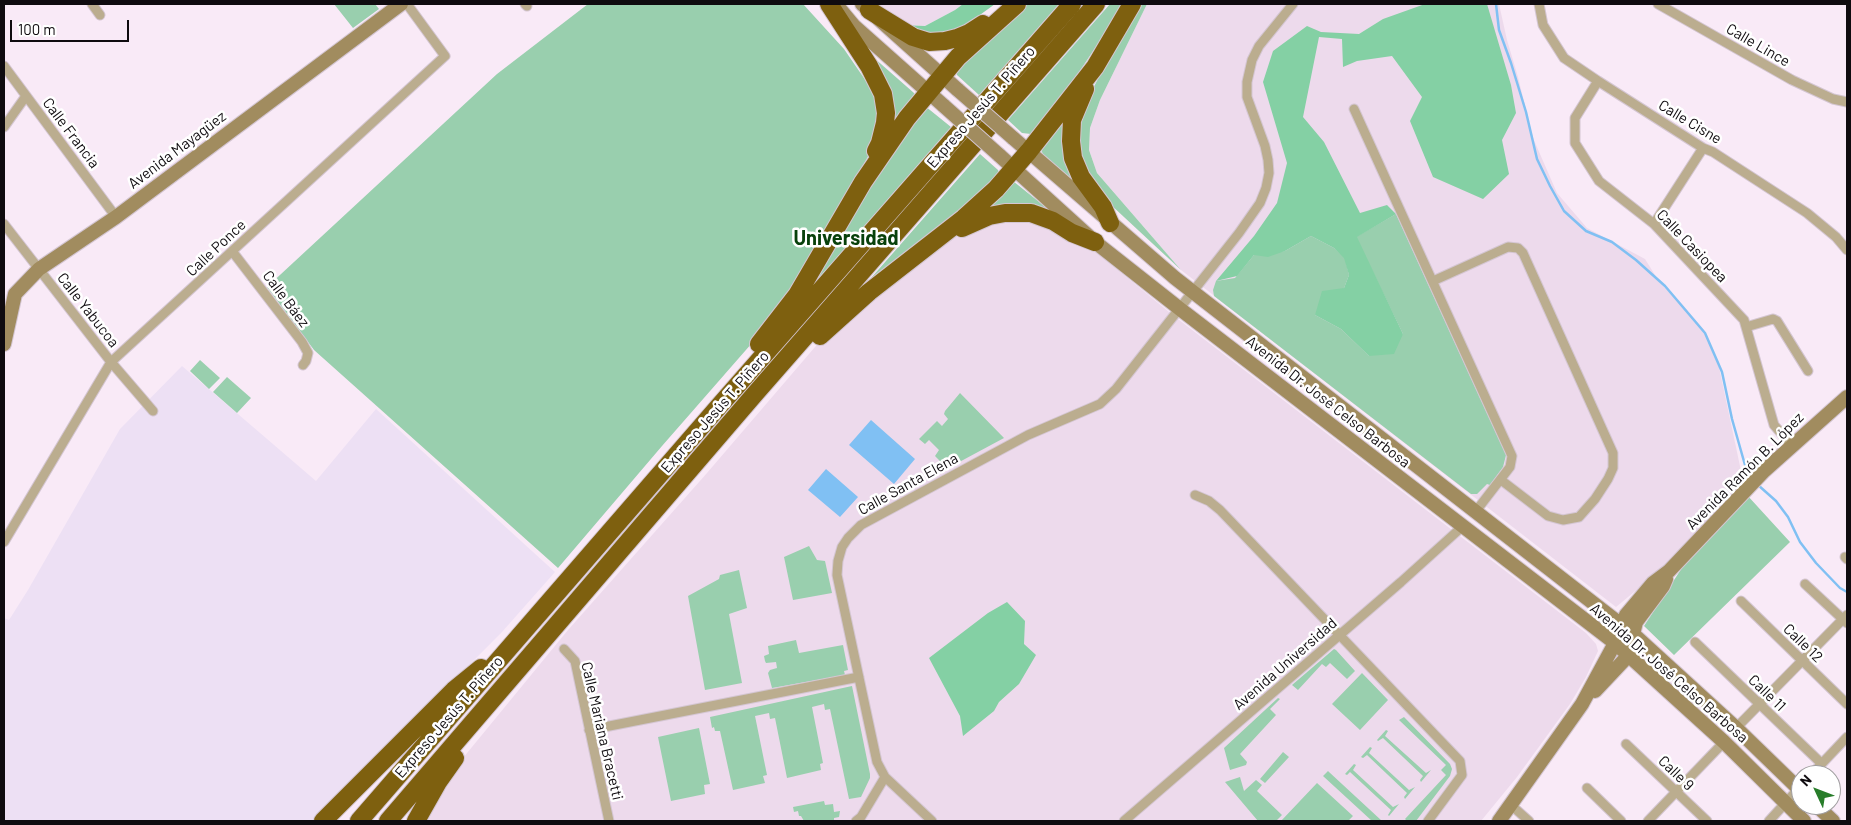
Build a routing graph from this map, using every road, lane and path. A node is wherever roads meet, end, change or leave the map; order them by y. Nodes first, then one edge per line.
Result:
1 (92, 4) edge
2 (401, 4) edge
3 (407, 4) edge
4 (829, 4) edge
5 (835, 4) edge
6 (1012, 4) edge
7 (1017, 4) edge
8 (1072, 4) edge
9 (1096, 4) edge
10 (1132, 4) edge
11 (1293, 4) edge
12 (1539, 4) edge
13 (1658, 4) edge
14 (866, 7) edge
15 (1674, 8) edge
16 (100, 16) dead end
17 (4, 66) edge
18 (1095, 66) junction
19 (942, 76) junction
20 (1598, 81) junction
21 (928, 93) junction
22 (26, 96) junction
23 (1847, 102) edge
24 (1354, 109) dead end
25 (4, 127) edge
26 (1703, 148) junction
27 (1029, 151) junction
28 (1014, 168) junction
29 (863, 182) junction
30 (116, 217) junction
31 (1110, 223) junction
32 (4, 224) edge
33 (1654, 224) junction
34 (1096, 242) junction
35 (933, 244) junction
36 (1847, 250) edge
37 (232, 251) junction
38 (39, 269) junction
39 (1433, 281) junction
40 (1193, 292) junction
41 (1180, 309) junction
42 (1746, 327) junction
43 (4, 344) edge
44 (111, 362) junction
45 (303, 365) dead end
46 (1808, 371) dead end
47 (754, 395) junction
48 (1847, 397) edge
49 (720, 405) junction
50 (1344, 409) junction
51 (153, 411) dead end
52 (1331, 425) junction
53 (1791, 446) junction
54 (1501, 480) junction
55 (1195, 495) dead end
56 (1476, 511) junction
57 (1463, 526) junction
58 (4, 542) edge
59 (1669, 571) junction
60 (1805, 584) dead end
61 (1741, 601) dead end
62 (1846, 620) edge
63 (1622, 625) junction
64 (1633, 634) junction
65 (1339, 636) junction
66 (516, 639) junction
67 (1695, 642) dead end
68 (1615, 643) junction
69 (564, 649) dead end
70 (531, 653) junction
71 (1628, 656) junction
72 (1802, 660) junction
73 (858, 677) junction
74 (1582, 704) junction
75 (1760, 704) junction
76 (1847, 704) edge
77 (1736, 728) junction
78 (589, 730) junction
79 (1847, 737) edge
80 (1724, 742) junction
81 (1626, 744) dead end
82 (1822, 764) joint
83 (885, 777) junction
84 (1791, 780) edge
85 (1586, 788) dead end
86 (1676, 792) junction
87 (1791, 799) edge
88 (1787, 803) junction
89 (1511, 805) junction
90 (323, 821) edge
91 (359, 821) edge
92 (388, 821) edge
93 (416, 821) edge
94 (609, 821) edge
95 (856, 821) edge
96 (932, 821) edge
97 (1124, 821) edge
98 (1428, 821) edge
99 (1499, 821) edge
100 (1529, 821) edge
101 (1621, 821) edge
102 (1648, 821) edge
103 (1707, 821) edge
104 (1769, 821) edge
105 (1804, 821) edge

1 - 16 street
2 - 30 main road, Avenida Mayagüez
3 - 37 street, Calle Ponce
4 - 29 highway
5 - 21 main road, Avenida Dr. José Celso Barbosa
6 - 14 highway
7 - 19 highway
8 - 49 highway, Expreso Jesús T. Piñero
9 - 47 highway, Expreso Jesús T. Piñero
10 - 18 highway
11 - 40 street, Calle Santa Elena
12 - 20 street, Calle Cisne
13 - 15 street, Calle Lince
14 - 19 main road, Avenida Dr. José Celso Barbosa
15 - 23 street, Calle Lince
17 - 22 street, Calle Francia
18 - 27 highway
18 - 31 highway
19 - 21 highway
19 - 27 main road, Avenida Dr. José Celso Barbosa, bridge
20 - 26 street, Calle Cisne
20 - 33 street, Calle Casiopea
21 - 28 main road, Avenida Dr. José Celso Barbosa, bridge
21 - 29 highway
22 - 25 street
22 - 30 street, Calle Francia
24 - 39 street
26 - 33 street
26 - 36 street, Calle Cisne
27 - 28 highway
27 - 31 main road, Avenida Dr. José Celso Barbosa
28 - 34 main road, Avenida Dr. José Celso Barbosa
28 - 35 highway
29 - 49 highway
30 - 38 main road, Avenida Mayagüez
31 - 40 main road, Avenida Dr. José Celso Barbosa
32 - 38 street, Calle Yabucoa
33 - 42 street, Calle Casiopea
34 - 35 highway
34 - 41 main road, Avenida Dr. José Celso Barbosa
35 - 47 highway
37 - 44 street, Calle Ponce
37 - 45 street, Calle Báez
38 - 43 main road, Avenida Mayagüez
38 - 44 street, Calle Yabucoa
39 - 54 street
39 - 54 street
40 - 41 street, Calle Santa Elena
40 - 50 main road, Avenida Dr. José Celso Barbosa
41 - 52 main road, Avenida Dr. José Celso Barbosa
41 - 73 street, Calle Santa Elena
42 - 46 street
42 - 53 street, Calle Casiopea
44 - 51 street, Calle Yabucoa
44 - 58 street, Calle Ponce
47 - 70 highway, Expreso Jesús T. Piñero
48 - 53 main road, Avenida Ramón B. López
49 - 66 highway, Expreso Jesús T. Piñero
50 - 52 main road
50 - 56 main road, Avenida Dr. José Celso Barbosa
52 - 57 main road, Avenida Dr. José Celso Barbosa
53 - 59 main road, Avenida Ramón B. López
54 - 56 street
55 - 65 street
56 - 63 main road, Avenida Dr. José Celso Barbosa
57 - 65 street, Avenida Universidad
57 - 68 main road, Avenida Dr. José Celso Barbosa
59 - 63 main road, Avenida Ramón B. López
59 - 64 main road, Avenida Ramón B. López
60 - 62 street
61 - 72 street, Calle 12
62 - 72 street
63 - 64 main road, Avenida Dr. José Celso Barbosa
63 - 68 main road, Avenida Ramón B. López
64 - 71 main road, Avenida Ramón B. López
64 - 77 main road, Avenida Dr. José Celso Barbosa
65 - 97 street, Avenida Universidad
65 - 98 street
66 - 90 highway
66 - 91 highway, Expreso Jesús T. Piñero
67 - 75 street, Calle 11
68 - 71 main road, Avenida Dr. José Celso Barbosa
68 - 74 main road, Avenida Ramón B. López
69 - 78 street, Calle Mariana Bracetti
70 - 92 highway, Expreso Jesús T. Piñero
70 - 93 highway
71 - 74 main road
71 - 80 main road, Avenida Dr. José Celso Barbosa
72 - 75 street
72 - 76 street, Calle 12
73 - 78 street
73 - 83 street, Calle Santa Elena
74 - 89 main road
75 - 77 street
75 - 82 street, Calle 11
77 - 84 main road, Avenida Dr. José Celso Barbosa
78 - 94 street, Calle Mariana Bracetti
79 - 82 street
80 - 86 street
80 - 88 main road, Avenida Dr. José Celso Barbosa
81 - 86 street, Calle 9
83 - 95 street
83 - 96 street, Calle Santa Elena
85 - 101 street
86 - 102 street
86 - 103 street, Calle 9
87 - 88 street
88 - 104 street
88 - 105 main road, Avenida Dr. José Celso Barbosa
89 - 99 main road
89 - 100 street

